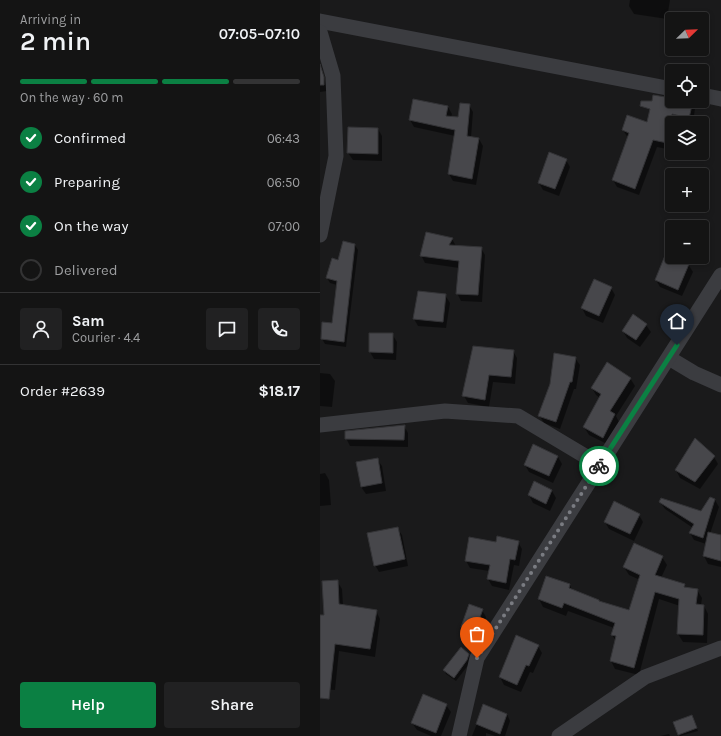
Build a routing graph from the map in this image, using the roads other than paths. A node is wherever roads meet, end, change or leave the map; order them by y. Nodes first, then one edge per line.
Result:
1 (320, 22) edge
2 (320, 32) edge
3 (665, 88) edge
4 (709, 96) edge
5 (721, 99) edge
6 (320, 235) edge
7 (721, 276) edge
8 (669, 358) junction
9 (721, 385) edge
10 (320, 425) edge
11 (600, 465) junction
12 (721, 648) edge
13 (459, 736) edge
14 (559, 736) edge

1 - 3 street
2 - 6 street
4 - 5 street
7 - 8 street
8 - 9 street
8 - 11 street
10 - 11 street
11 - 13 street
12 - 14 street

